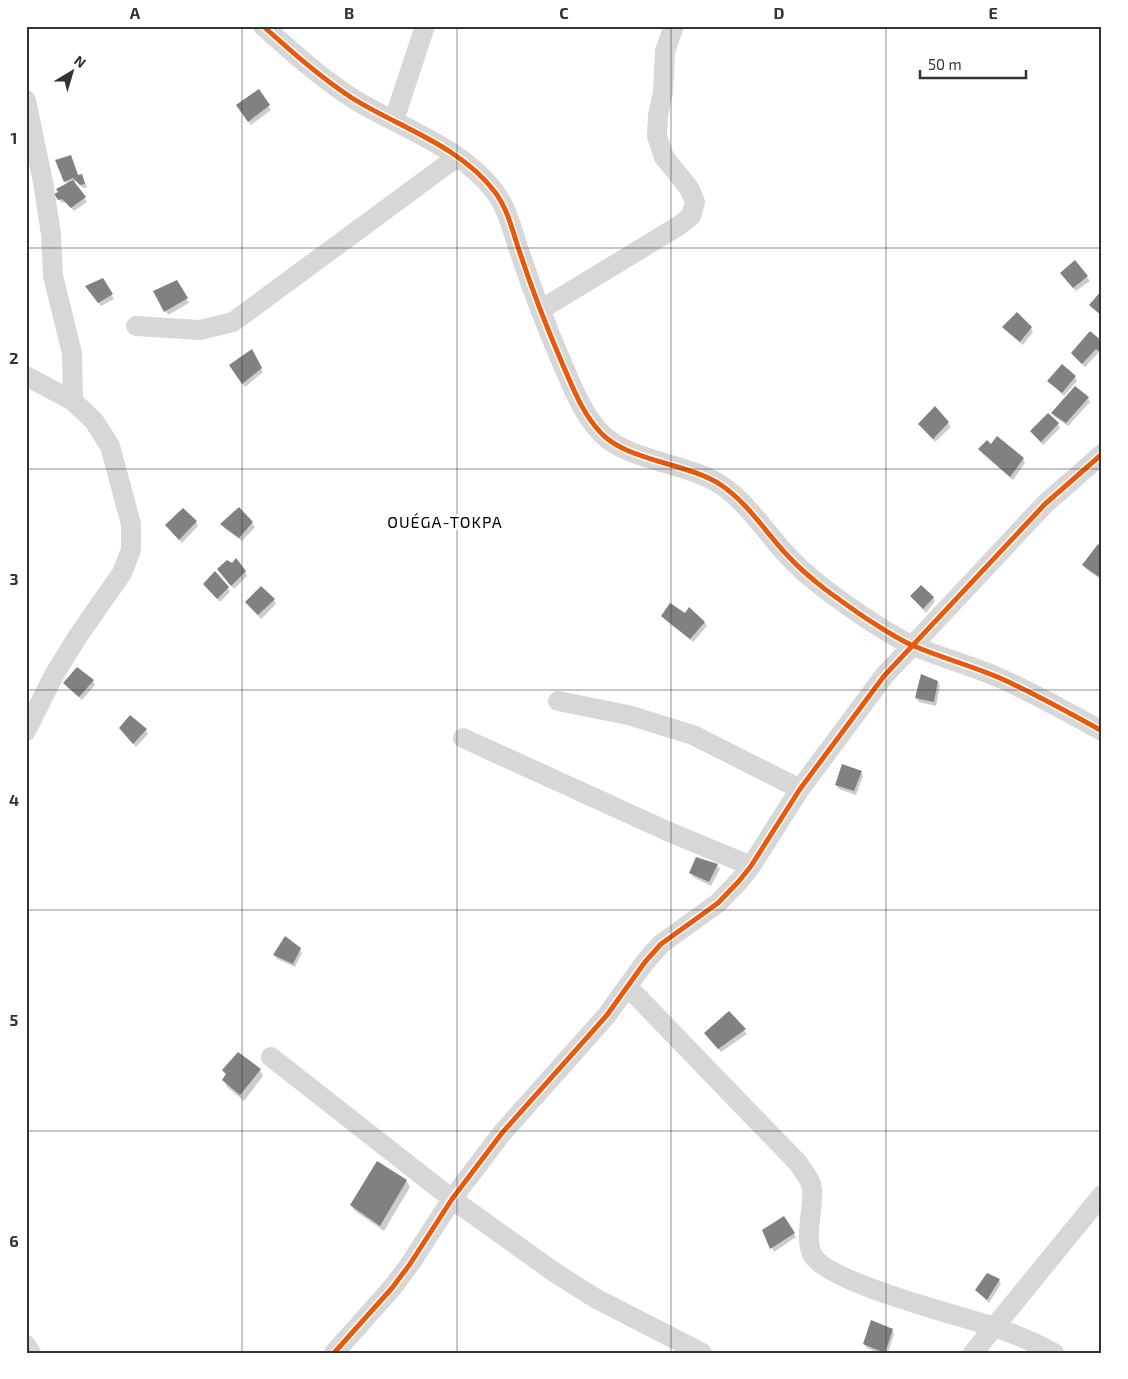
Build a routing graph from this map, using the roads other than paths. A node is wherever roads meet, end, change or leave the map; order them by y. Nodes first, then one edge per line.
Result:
1 (263, 26) edge
2 (425, 26) edge
3 (674, 26) edge
4 (26, 100) edge
5 (394, 120) junction
6 (457, 157) junction
7 (540, 310) junction
8 (136, 326) dead end
9 (26, 376) edge
10 (73, 401) junction
11 (1102, 454) edge
12 (912, 646) junction
13 (558, 701) dead end
14 (26, 731) edge
15 (1102, 731) edge
16 (463, 738) dead end
17 (800, 789) junction
18 (751, 866) junction
19 (628, 987) junction
20 (271, 1056) dead end
21 (1102, 1195) edge
22 (452, 1199) junction
23 (993, 1327) junction
24 (26, 1345) edge
25 (31, 1353) edge
26 (334, 1353) edge
27 (702, 1353) edge
28 (973, 1353) edge
29 (1054, 1353) edge

1 - 5 street
2 - 5 street
3 - 7 street
4 - 10 street
5 - 6 street
6 - 7 street
6 - 8 street
7 - 12 street
9 - 10 street
10 - 14 street
11 - 12 street
12 - 15 street
12 - 17 street
13 - 17 street
16 - 18 street
17 - 18 street
18 - 19 street
19 - 22 street
19 - 23 street
20 - 22 street
21 - 23 street
22 - 26 street
22 - 27 street
23 - 28 street
23 - 29 street
24 - 25 street

